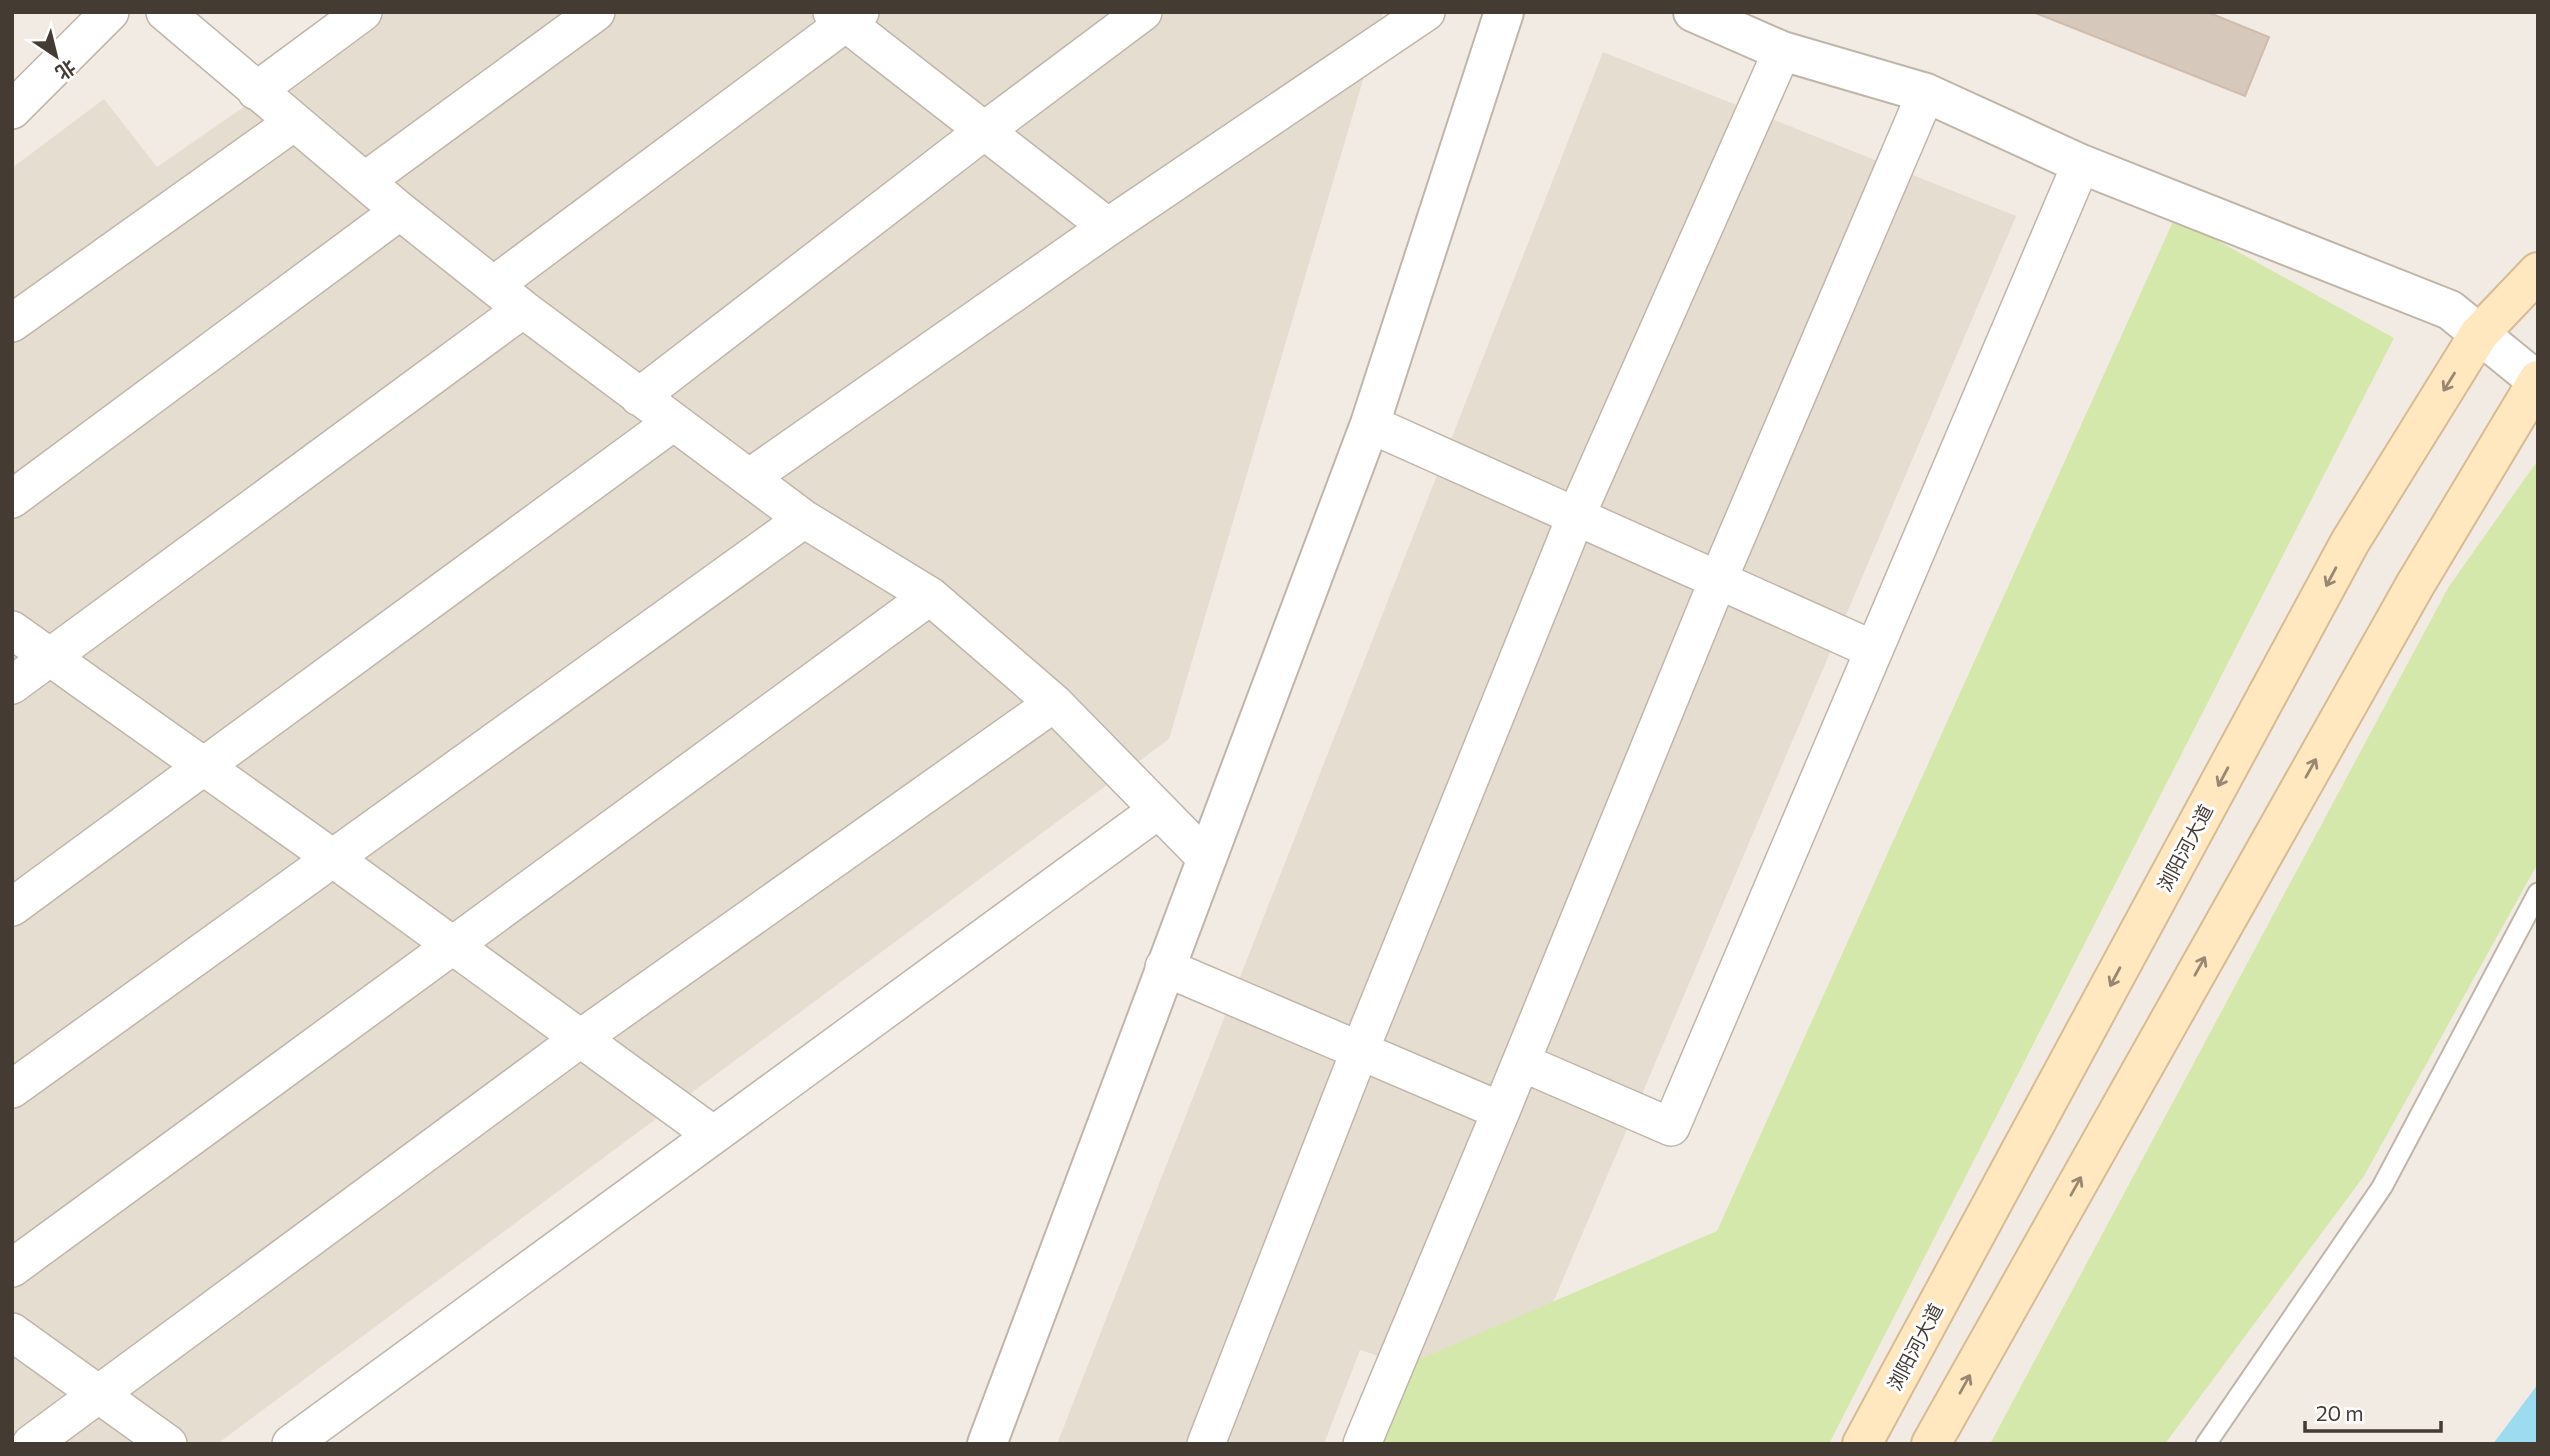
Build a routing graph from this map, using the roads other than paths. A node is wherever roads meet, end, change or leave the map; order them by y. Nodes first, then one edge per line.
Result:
1 (110, 12) edge
2 (165, 12) edge
3 (363, 12) edge
4 (596, 12) edge
5 (1143, 12) edge
6 (1426, 12) edge
7 (1504, 12) edge
8 (1693, 12) edge
9 (846, 16) edge
10 (1782, 51) junction
11 (256, 91) junction
12 (1926, 93) junction
13 (12, 110) edge
14 (294, 122) junction
15 (984, 131) junction
16 (2081, 164) junction
17 (365, 181) junction
18 (400, 211) junction
19 (1108, 227) junction
20 (2538, 272) edge
21 (494, 285) junction
22 (523, 309) junction
23 (12, 323) edge
24 (2479, 334) junction
25 (2538, 380) edge
26 (639, 397) junction
27 (673, 422) junction
28 (1370, 424) junction
29 (749, 478) junction
30 (12, 499) edge
31 (1576, 516) junction
32 (804, 519) junction
33 (1717, 580) junction
34 (930, 596) junction
35 (12, 630) edge
36 (1874, 650) junction
37 (51, 656) junction
38 (12, 685) edge
39 (1054, 703) junction
40 (204, 765) junction
41 (1158, 810) junction
42 (1206, 858) junction
43 (334, 859) junction
44 (2538, 893) edge
45 (12, 907) edge
46 (452, 945) junction
47 (1164, 967) junction
48 (581, 1038) junction
49 (1360, 1050) junction
50 (1521, 1062) junction
51 (12, 1089) edge
52 (1501, 1111) junction
53 (712, 1134) junction
54 (12, 1268) edge
55 (12, 1332) edge
56 (98, 1395) junction
57 (31, 1444) edge
58 (168, 1444) edge
59 (291, 1444) edge
60 (987, 1444) edge
61 (1206, 1444) edge
62 (1362, 1444) edge
63 (1862, 1444) edge
64 (1931, 1444) edge
65 (2206, 1444) edge

1 - 13 street
2 - 11 street
3 - 11 street
4 - 17 street
5 - 15 street
6 - 19 street
7 - 28 street
8 - 10 street
9 - 15 street
9 - 21 street
10 - 12 street
10 - 31 street
11 - 14 street
12 - 16 street
12 - 33 street
14 - 17 street
14 - 23 street
15 - 19 street
15 - 26 street
16 - 24 street
16 - 36 street
17 - 18 street
18 - 21 street
18 - 30 street
19 - 29 street
20 - 24 main road, 浏阳河大道
21 - 22 street
22 - 26 street
22 - 37 street
24 - 25 street
24 -> 63 main road, 浏阳河大道
64 -> 25 main road
26 - 27 street
27 - 29 street
27 - 40 street
28 - 31 street
28 - 42 street
29 - 32 street
31 - 33 street
31 - 49 street
32 - 34 street
32 - 43 street
33 - 36 street
33 - 50 street
34 - 39 street
34 - 46 street
35 - 37 street
36 - 50 street
37 - 38 street
37 - 40 street
39 - 41 street
39 - 48 street
40 - 43 street
40 - 45 street
41 - 42 street
41 - 53 street
42 - 47 street
43 - 46 street
43 - 51 street
44 - 65 lane
46 - 48 street
46 - 54 street
47 - 49 street
47 - 60 street
48 - 53 street
48 - 56 street
49 - 52 street
49 - 61 street
50 - 52 street
52 - 62 street
53 - 59 street
55 - 56 street
56 - 57 street
56 - 58 street

